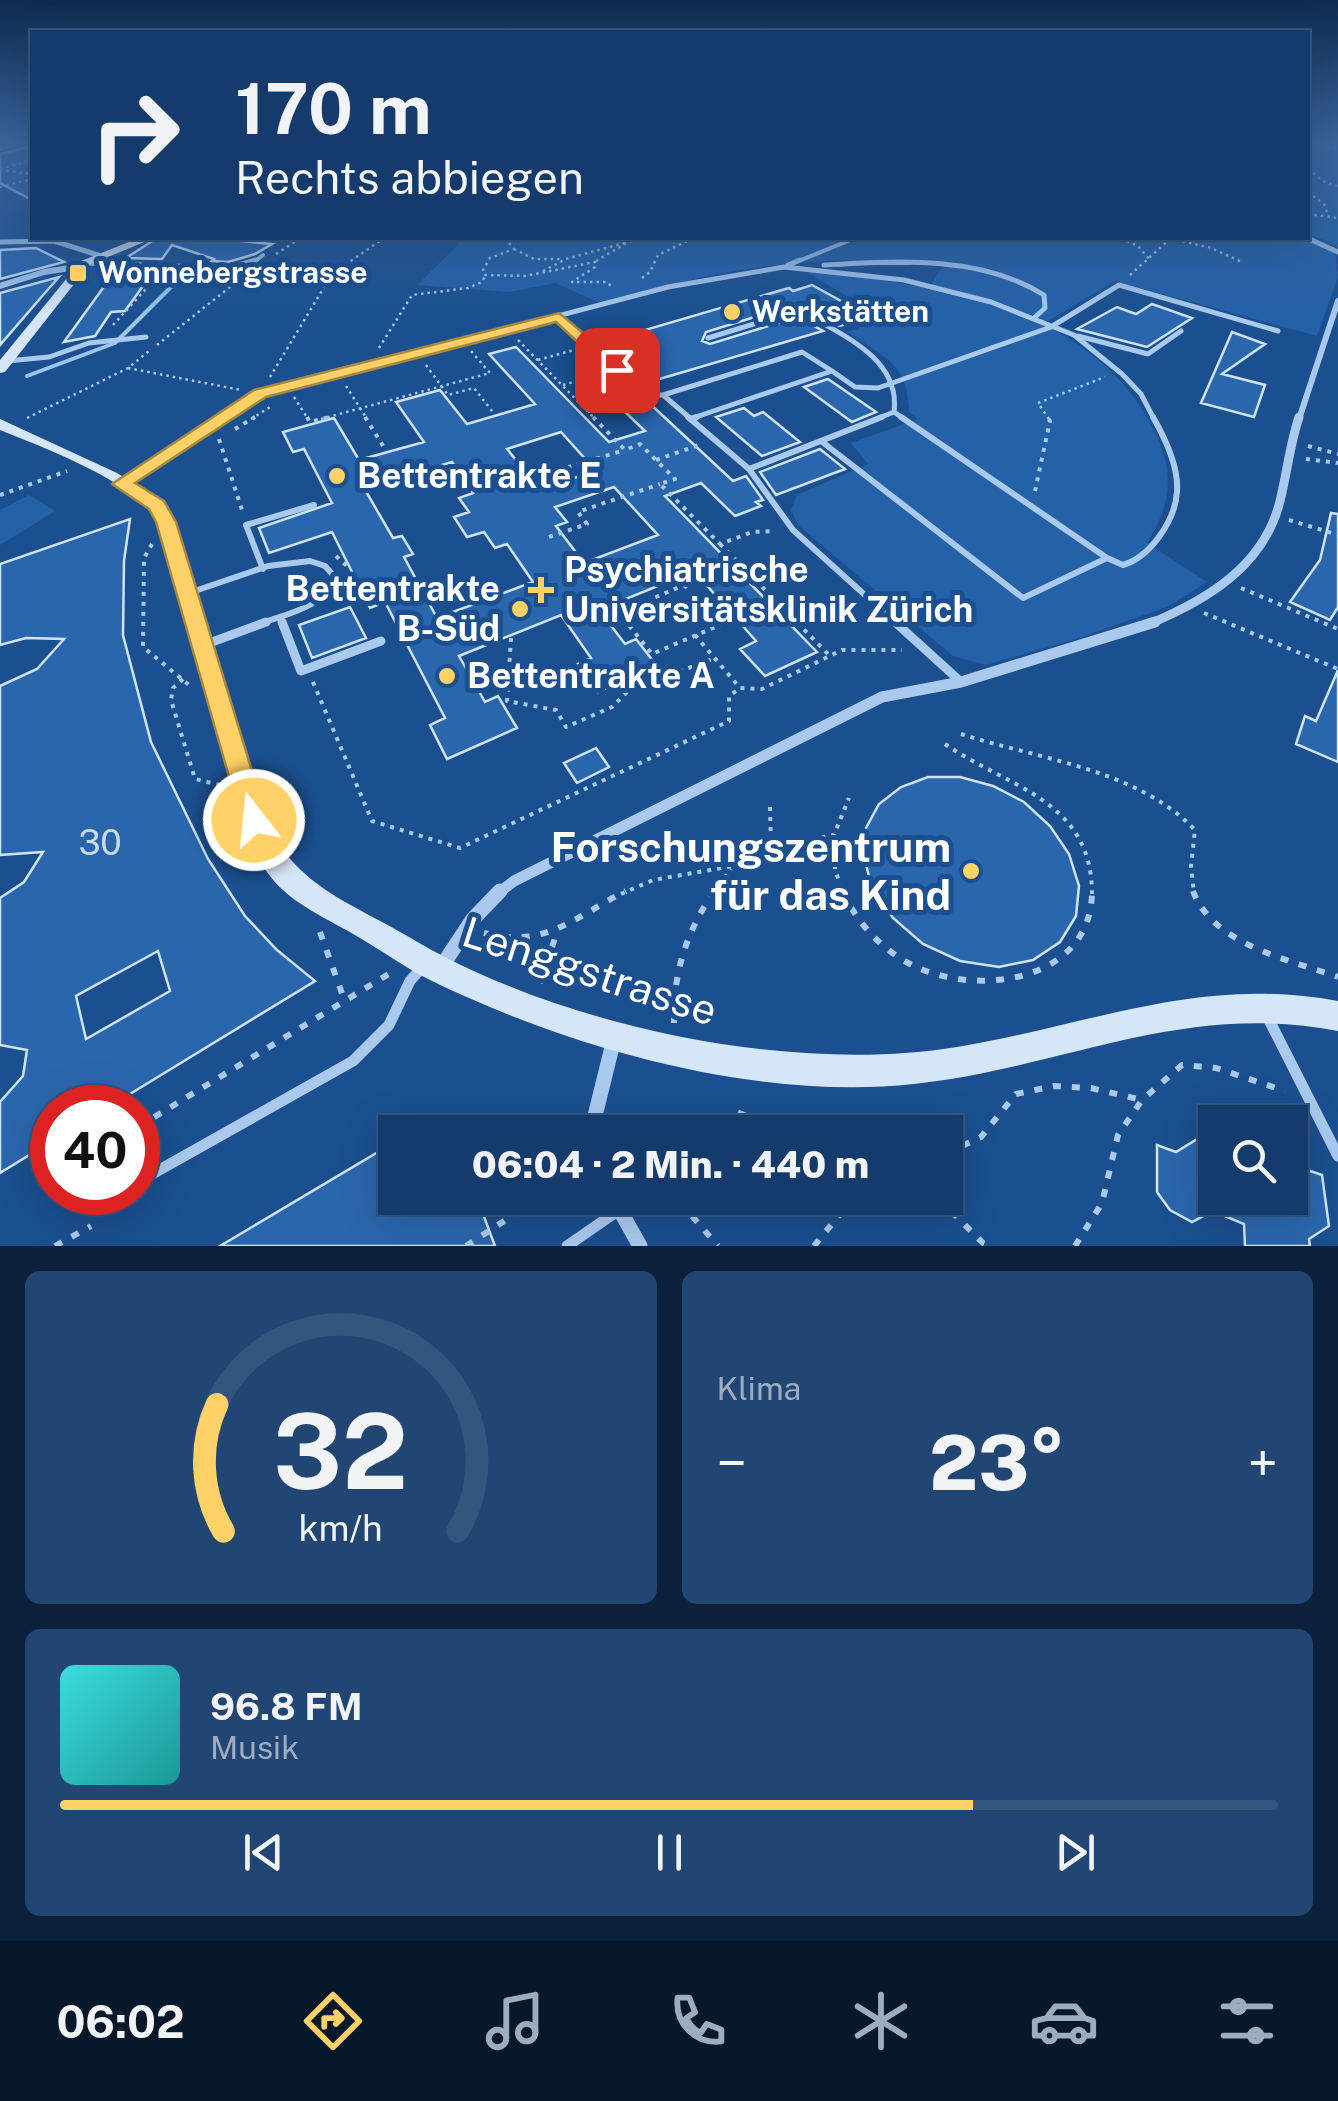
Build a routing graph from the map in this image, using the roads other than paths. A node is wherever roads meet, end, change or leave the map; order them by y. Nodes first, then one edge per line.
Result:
1 (1310, 239) edge
2 (143, 240) edge
3 (849, 240) edge
4 (0, 242) edge
5 (1338, 252) edge
6 (263, 255) dead end
7 (90, 261) junction
8 (784, 267) junction
9 (0, 286) edge
10 (1338, 301) edge
11 (559, 317) junction
12 (1034, 318) junction
13 (1335, 318) edge
14 (1051, 327) junction
15 (1182, 331) dead end
16 (1278, 331) dead end
17 (1074, 335) junction
18 (146, 337) dead end
19 (708, 338) dead end
20 (4, 365) edge
21 (832, 372) junction
22 (895, 382) junction
23 (663, 395) junction
24 (894, 412) junction
25 (690, 418) junction
26 (9, 423) edge
27 (821, 442) junction
28 (748, 469) junction
29 (122, 484) junction
30 (314, 505) dead end
31 (1107, 558) junction
32 (263, 569) junction
33 (188, 594) junction
34 (280, 617) junction
35 (381, 641) dead end
36 (204, 644) junction
37 (962, 682) junction
38 (433, 966) junction
39 (1263, 1007) junction
40 (1338, 1016) edge
41 (615, 1034) junction
42 (595, 1115) edge
43 (1338, 1156) edge
44 (160, 1170) edge
45 (603, 1215) edge
46 (622, 1215) edge
47 (568, 1246) edge
48 (640, 1246) edge

1 - 5 street
2 - 7 street
3 - 8 lane
4 - 7 street
6 - 7 lane
7 - 9 street
7 - 20 street
8 - 11 lane
8 - 12 lane
8 - 12 lane
10 - 13 street
11 - 23 lane
11 - 29 lane
12 - 14 lane
13 - 37 street
14 - 16 lane
14 - 17 lane
14 - 22 lane
15 - 17 lane
17 - 31 lane
18 - 20 lane
19 - 22 lane
21 - 22 lane
21 - 23 lane
21 - 25 lane
22 - 24 lane
23 - 25 lane
24 - 27 lane
24 - 31 lane
25 - 28 lane
26 - 29 street, Lenggstrasse
27 - 28 lane
27 - 31 lane
28 - 37 lane
29 - 33 street, Lenggstrasse
30 - 32 lane
32 - 33 lane
32 - 34 lane
33 - 36 street, Lenggstrasse
34 - 35 lane
34 - 36 lane
36 - 38 street, Lenggstrasse
37 - 38 street
38 - 41 street, Lenggstrasse
38 - 44 lane
39 - 40 street, Lenggstrasse
39 - 41 street, Lenggstrasse
39 - 43 lane
41 - 42 street
45 - 47 lane
46 - 48 street

